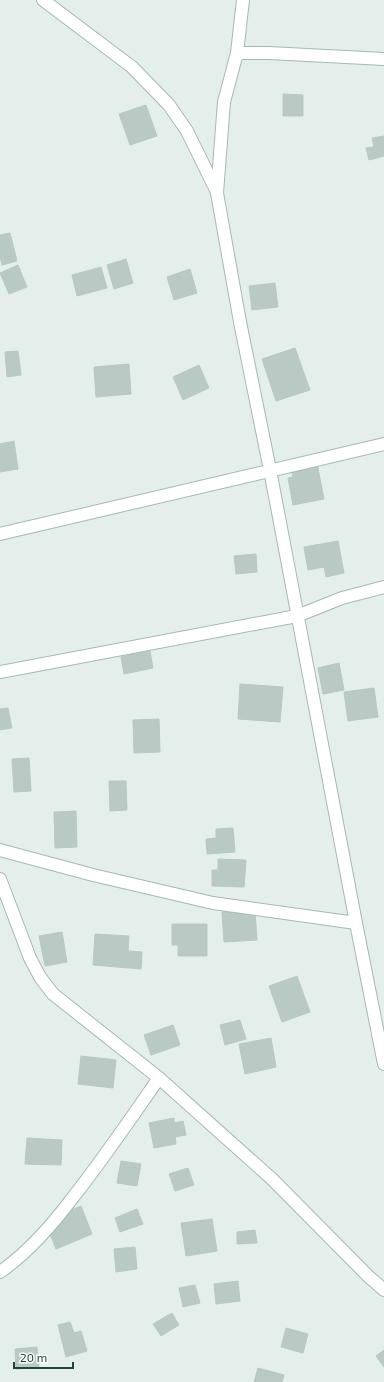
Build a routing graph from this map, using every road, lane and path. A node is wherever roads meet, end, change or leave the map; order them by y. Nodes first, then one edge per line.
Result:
1 (43, 0) edge
2 (243, 0) edge
3 (237, 53) junction
4 (384, 59) edge
5 (217, 193) junction
6 (384, 444) edge
7 (270, 470) junction
8 (0, 534) edge
9 (384, 587) edge
10 (297, 616) junction
11 (0, 672) edge
12 (0, 850) edge
13 (0, 879) edge
14 (356, 922) junction
15 (384, 1064) edge
16 (159, 1078) junction
17 (0, 1272) edge
18 (384, 1290) edge

1 - 5 street
2 - 3 street
3 - 4 street
3 - 5 street
5 - 7 street
6 - 7 street
7 - 8 street
7 - 10 street
9 - 10 street
10 - 11 street
10 - 14 street
12 - 14 street
13 - 16 street
14 - 15 street
16 - 17 street
16 - 18 street

